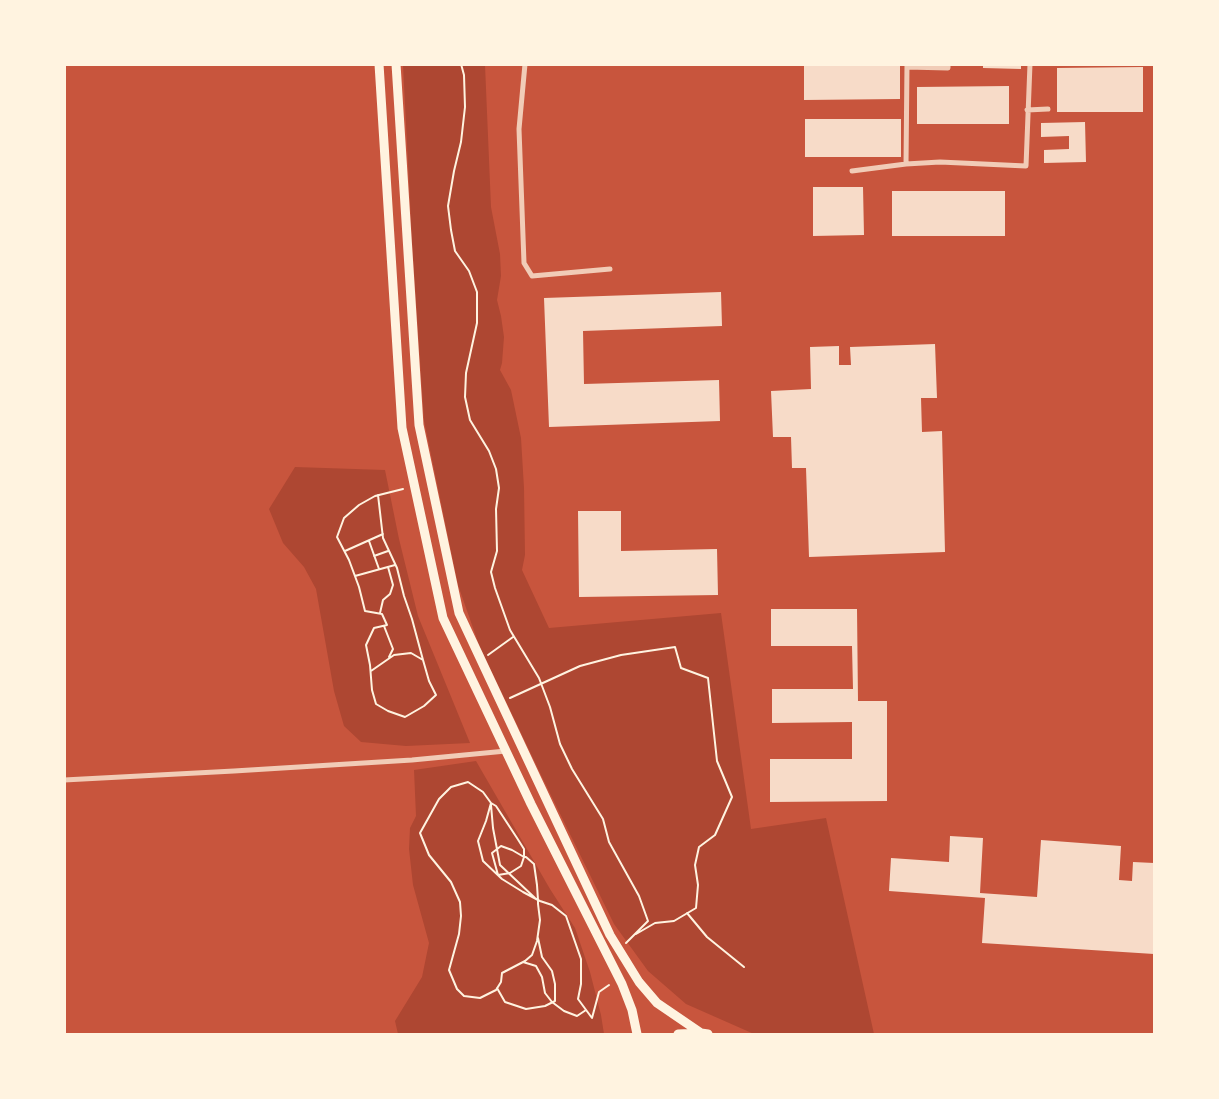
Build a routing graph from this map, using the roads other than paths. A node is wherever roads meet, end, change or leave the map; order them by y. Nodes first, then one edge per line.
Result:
1 (379, 64) edge
2 (396, 64) edge
3 (525, 64) edge
4 (948, 64) edge
5 (1029, 64) edge
6 (907, 66) edge
7 (1048, 109) dead end
8 (1027, 110) junction
9 (906, 164) junction
10 (852, 171) dead end
11 (610, 269) dead end
12 (506, 751) junction
13 (64, 780) edge
14 (704, 1034) edge
15 (637, 1035) edge
16 (678, 1035) edge

1 - 12 highway
2 - 14 highway
3 - 11 street
4 - 6 street
5 - 8 street
6 - 9 street
7 - 8 street
8 - 9 street
9 - 10 street
12 - 13 street
12 - 15 highway
14 - 16 highway

